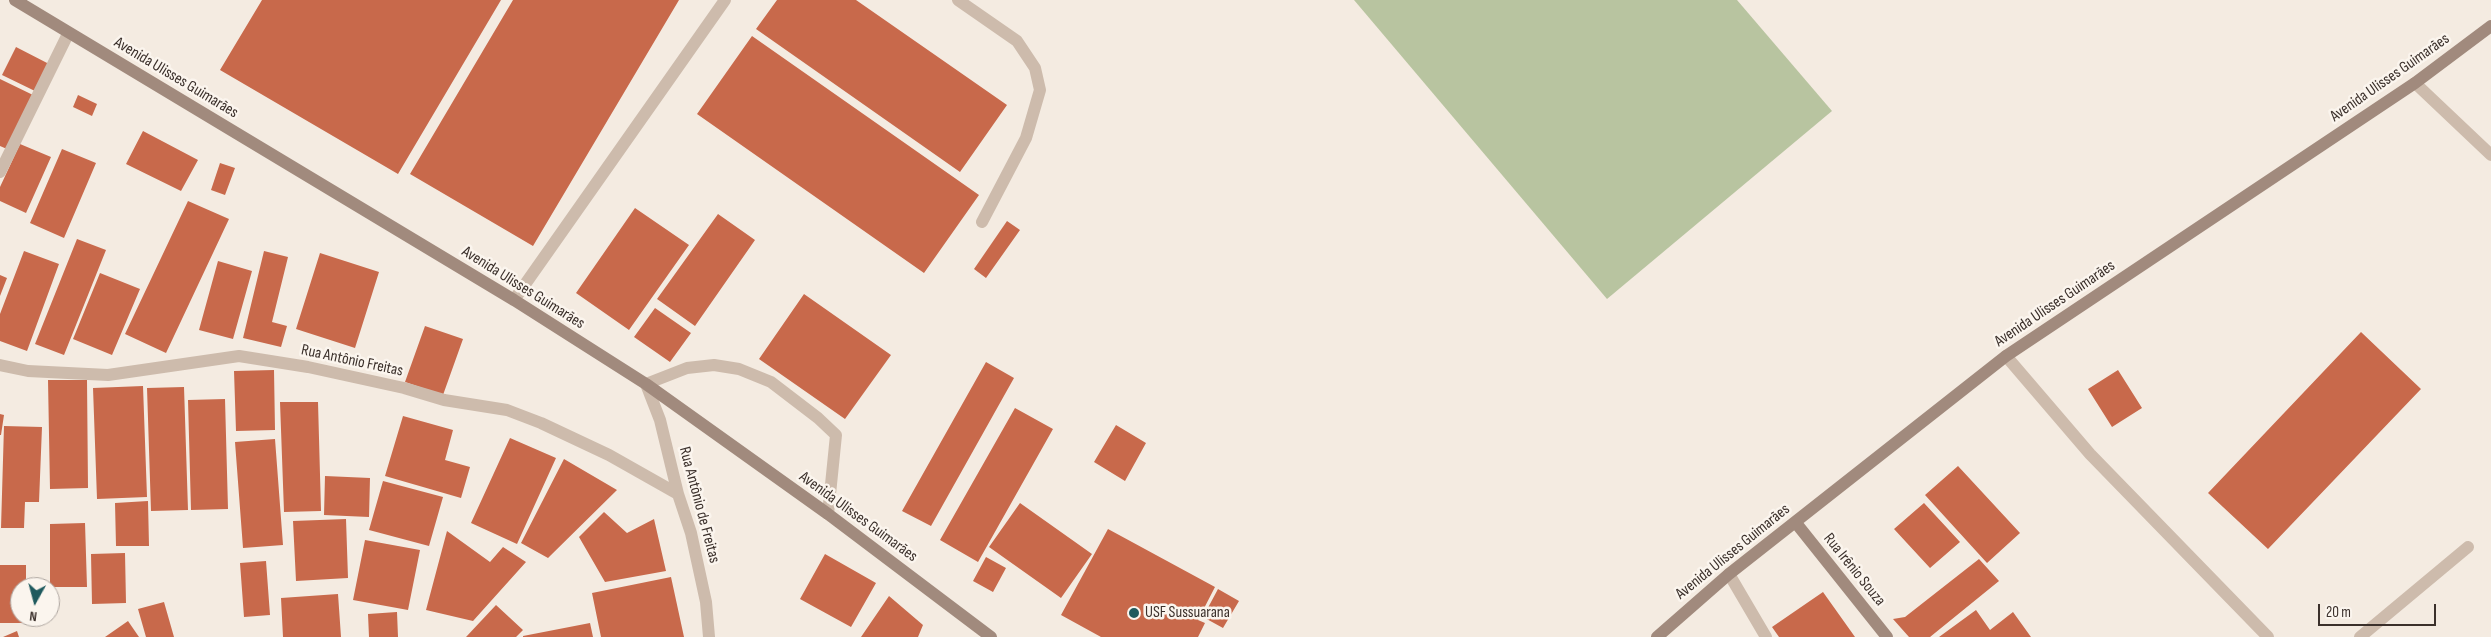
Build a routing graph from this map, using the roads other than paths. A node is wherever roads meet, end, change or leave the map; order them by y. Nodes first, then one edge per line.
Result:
1 (15, 0) edge
2 (725, 0) edge
3 (958, 0) edge
4 (2491, 26) edge
5 (68, 34) junction
6 (2415, 83) junction
7 (2491, 155) edge
8 (0, 172) edge
9 (982, 222) dead end
10 (514, 300) junction
11 (2006, 356) junction
12 (0, 365) edge
13 (646, 384) junction
14 (678, 494) junction
15 (828, 514) junction
16 (1796, 523) junction
17 (2468, 547) dead end
18 (1729, 574) junction
19 (709, 637) edge
20 (991, 637) edge
21 (1657, 637) edge
22 (1766, 637) edge
23 (1887, 637) edge
24 (2268, 637) edge
25 (2360, 637) edge

1 - 5 main road, Avenida Ulisses Guimarães
2 - 10 street
3 - 9 street
4 - 6 main road, Avenida Ulisses Guimarães
5 - 8 street
5 - 10 main road, Avenida Ulisses Guimarães
6 - 7 street
6 - 11 main road, Avenida Ulisses Guimarães
10 - 13 main road, Avenida Ulisses Guimarães
11 - 16 main road, Avenida Ulisses Guimarães
11 - 24 street
12 - 14 street, Rua Antônio Freitas
13 - 14 street, Rua Antônio de Freitas
13 - 15 main road, Avenida Ulisses Guimarães
13 - 15 street
14 - 19 street, Rua Antônio de Freitas
15 - 20 main road, Avenida Ulisses Guimarães
16 - 18 main road, Avenida Ulisses Guimarães
16 - 23 main road, Rua Irênio Souza
17 - 25 street
18 - 21 main road, Avenida Ulisses Guimarães
18 - 22 street

